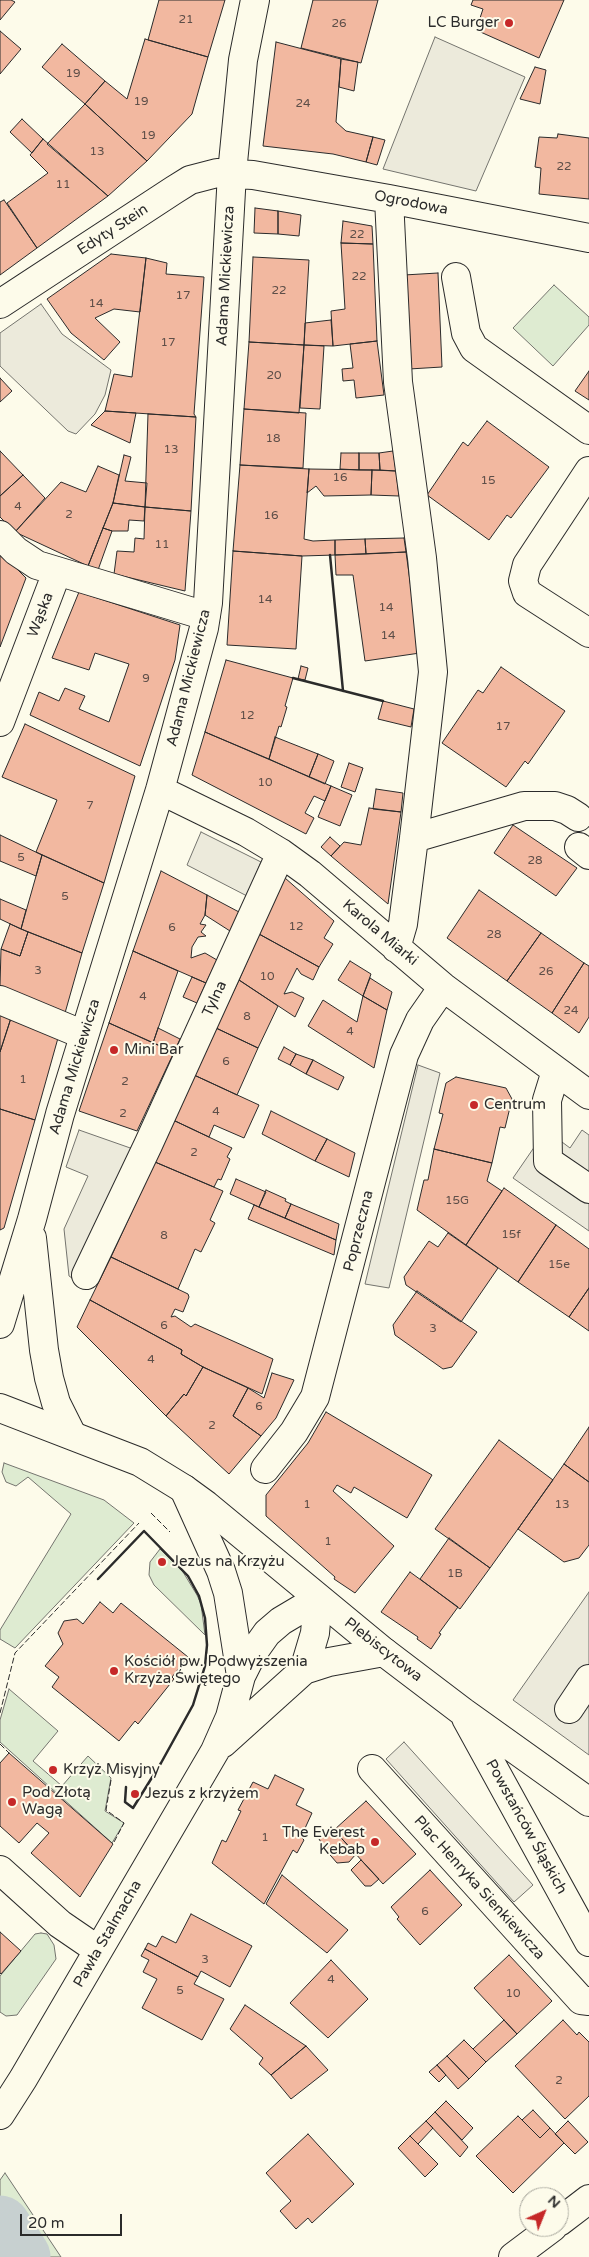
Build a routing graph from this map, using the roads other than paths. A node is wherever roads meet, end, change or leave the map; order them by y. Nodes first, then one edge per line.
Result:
1 (255, 0) edge
2 (232, 173) junction
3 (389, 199) junction
4 (589, 238) edge
5 (456, 277) dead end
6 (0, 304) edge
7 (589, 430) edge
8 (589, 471) edge
9 (0, 535) edge
10 (57, 572) junction
11 (206, 616) junction
12 (589, 633) edge
13 (0, 722) edge
14 (160, 790) junction
15 (578, 817) dead end
16 (414, 838) junction
17 (281, 853) junction
18 (396, 948) junction
19 (443, 987) junction
20 (0, 1000) edge
21 (84, 1035) junction
22 (556, 1072) junction
23 (589, 1095) edge
24 (589, 1189) edge
25 (32, 1219) junction
26 (86, 1275) dead end
27 (0, 1324) edge
28 (0, 1408) edge
29 (72, 1435) junction
30 (265, 1469) dead end
31 (184, 1489) junction
32 (318, 1599) junction
33 (384, 1652) junction
34 (304, 1670) junction
35 (241, 1676) junction
36 (589, 1679) edge
37 (569, 1709) dead end
38 (463, 1712) junction
39 (214, 1751) junction
40 (372, 1769) dead end
41 (589, 1802) edge
42 (0, 1870) edge
43 (589, 1942) edge
44 (98, 1950) junction
45 (589, 2001) edge
46 (0, 2115) edge
47 (589, 2199) edge
48 (569, 2214) edge
49 (539, 2237) edge
50 (513, 2257) edge

1 - 2 street, Adama Mickiewicza
2 - 3 street, Ogrodowa
2 - 6 street, Edyty Stein
2 - 11 street, Adama Mickiewicza
3 - 4 street, Ogrodowa
3 - 16 street
5 - 7 street
8 - 12 street
9 - 10 street, Wąska
10 - 11 street
10 - 13 street, Wąska
11 - 14 street, Adama Mickiewicza
14 - 17 street, Karola Miarki
14 - 21 street, Adama Mickiewicza
15 - 16 street
16 - 18 street
17 - 18 street, Karola Miarki
17 - 26 street, Tylna
18 - 19 street, Karola Miarki
19 - 22 street, Karola Miarki
19 - 30 street, Poprzeczna
20 - 21 street
21 - 25 street, Adama Mickiewicza
22 - 23 street, Karola Miarki
22 - 24 street
25 - 27 street, Adama Mickiewicza
25 - 29 street, Adama Mickiewicza
28 - 29 street, Plebiscytowa
29 - 31 street, Plebiscytowa
31 - 32 street, Plebiscytowa
31 - 35 street
32 - 33 street, Plebiscytowa
32 - 34 street
32 - 35 street, Pawła Stalmacha
33 - 34 street
33 - 38 street, Plebiscytowa
34 - 39 street, Pawła Stalmacha
35 - 39 street, Pawła Stalmacha
36 - 37 street
38 - 41 street, Plebiscytowa
38 - 43 street, Powstańców Śląskich
39 - 44 street, Pawła Stalmacha
40 - 45 street, Plac Henryka Sienkiewicza
42 - 44 street
44 - 46 street, Pawła Stalmacha
47 - 48 street
49 - 50 street

